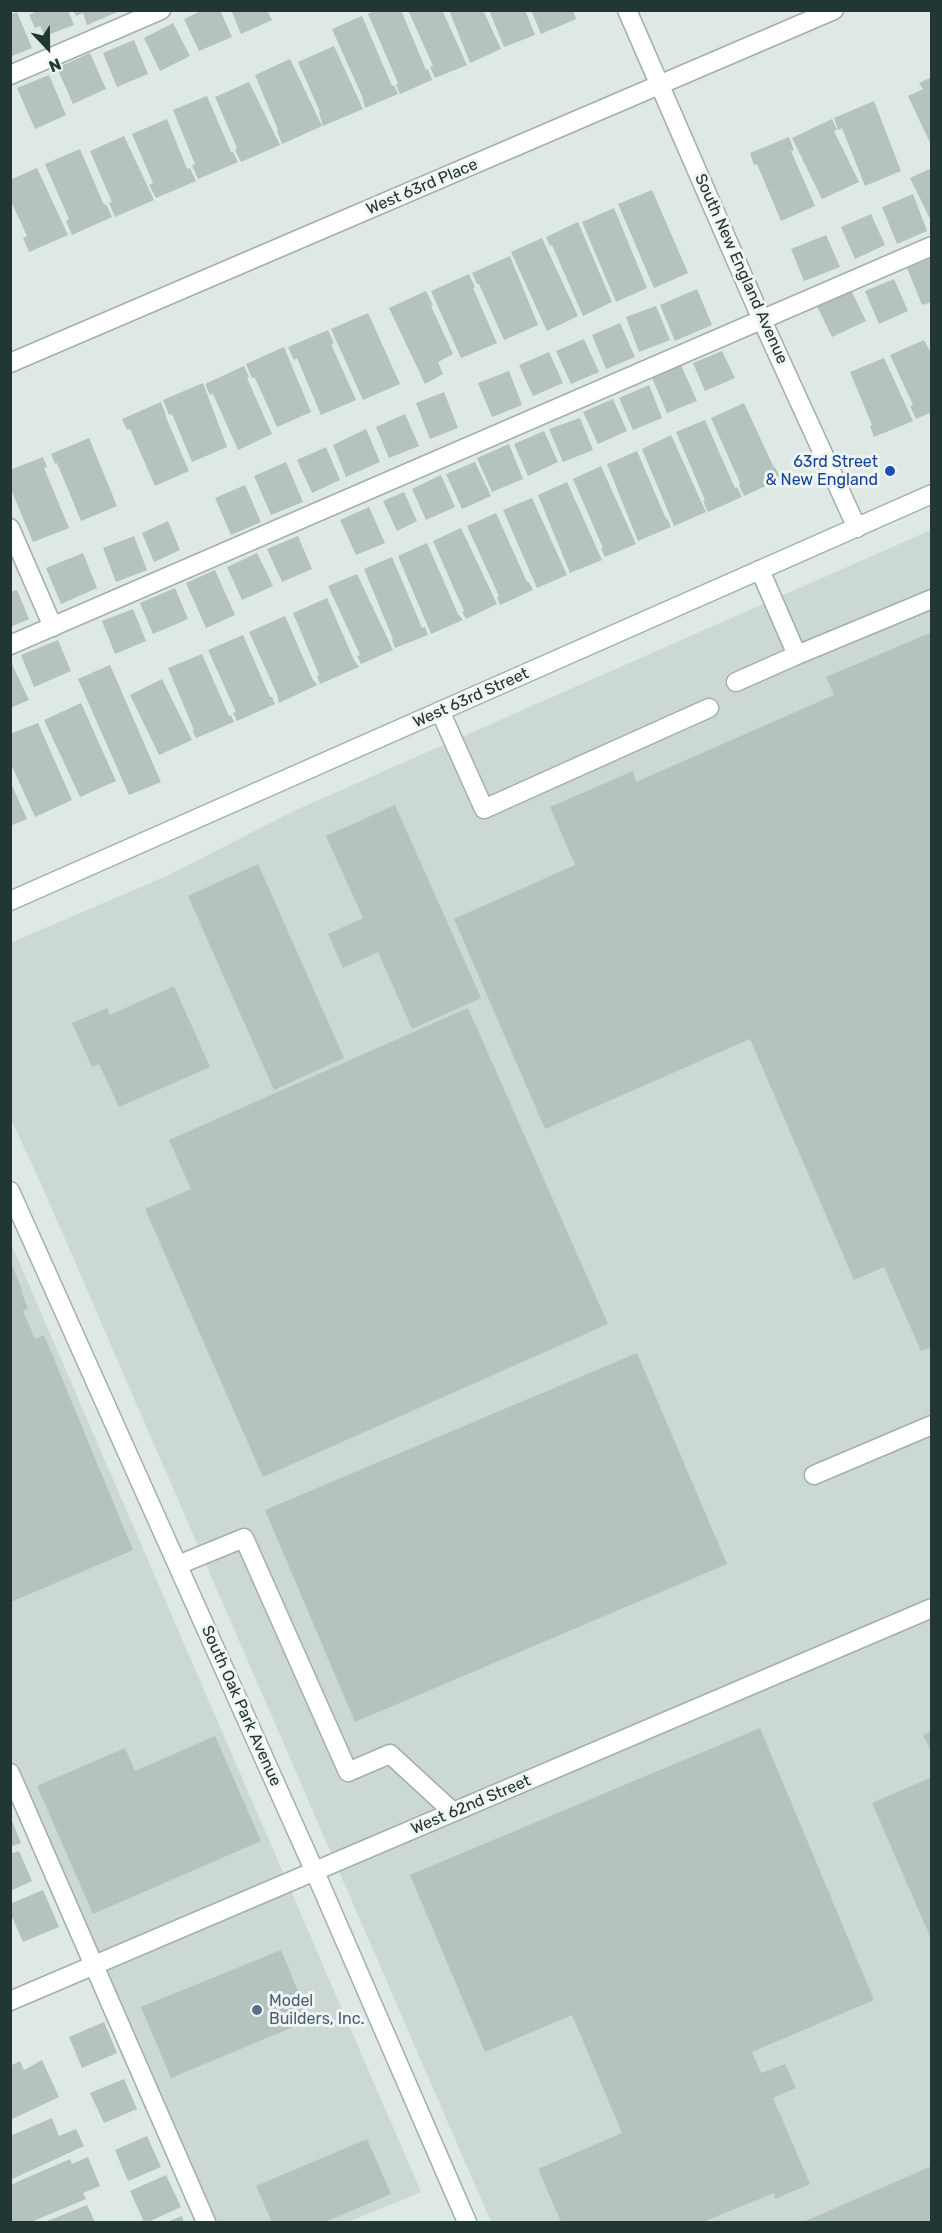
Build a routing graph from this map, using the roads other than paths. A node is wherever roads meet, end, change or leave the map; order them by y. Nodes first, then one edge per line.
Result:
1 (161, 10) edge
2 (627, 10) edge
3 (834, 10) edge
4 (10, 75) edge
5 (660, 85) junction
6 (932, 246) edge
7 (762, 320) junction
8 (10, 363) edge
9 (932, 494) edge
10 (10, 528) edge
11 (856, 528) junction
12 (760, 570) junction
13 (932, 599) edge
14 (52, 627) junction
15 (10, 645) edge
16 (797, 656) junction
17 (736, 682) dead end
18 (709, 708) dead end
19 (440, 711) junction
20 (10, 901) edge
21 (10, 1191) edge
22 (932, 1425) edge
23 (814, 1476) dead end
24 (178, 1565) junction
25 (932, 1608) edge
26 (10, 1773) edge
27 (453, 1812) junction
28 (315, 1872) junction
29 (93, 1966) junction
30 (10, 2001) edge
31 (206, 2223) edge
32 (467, 2223) edge

1 - 4 street
2 - 5 street, South New England Avenue
3 - 5 street, West 63rd Place
5 - 7 street, South New England Avenue
5 - 8 street, West 63rd Place
6 - 7 street
7 - 11 street, South New England Avenue
7 - 14 street
9 - 11 street, West 63rd Street
10 - 14 street
11 - 12 street, West 63rd Street
12 - 16 street
12 - 19 street, West 63rd Street
13 - 16 street
14 - 15 street
16 - 17 street
18 - 19 street
19 - 20 street, West 63rd Street
21 - 24 street, South Oak Park Avenue
22 - 23 street
24 - 27 street
24 - 28 street, South Oak Park Avenue
25 - 27 street, West 62nd Street
26 - 29 street
27 - 28 street, West 62nd Street
28 - 29 street, West 62nd Street
28 - 32 street, South Oak Park Avenue
29 - 30 street, West 62nd Street
29 - 31 street

